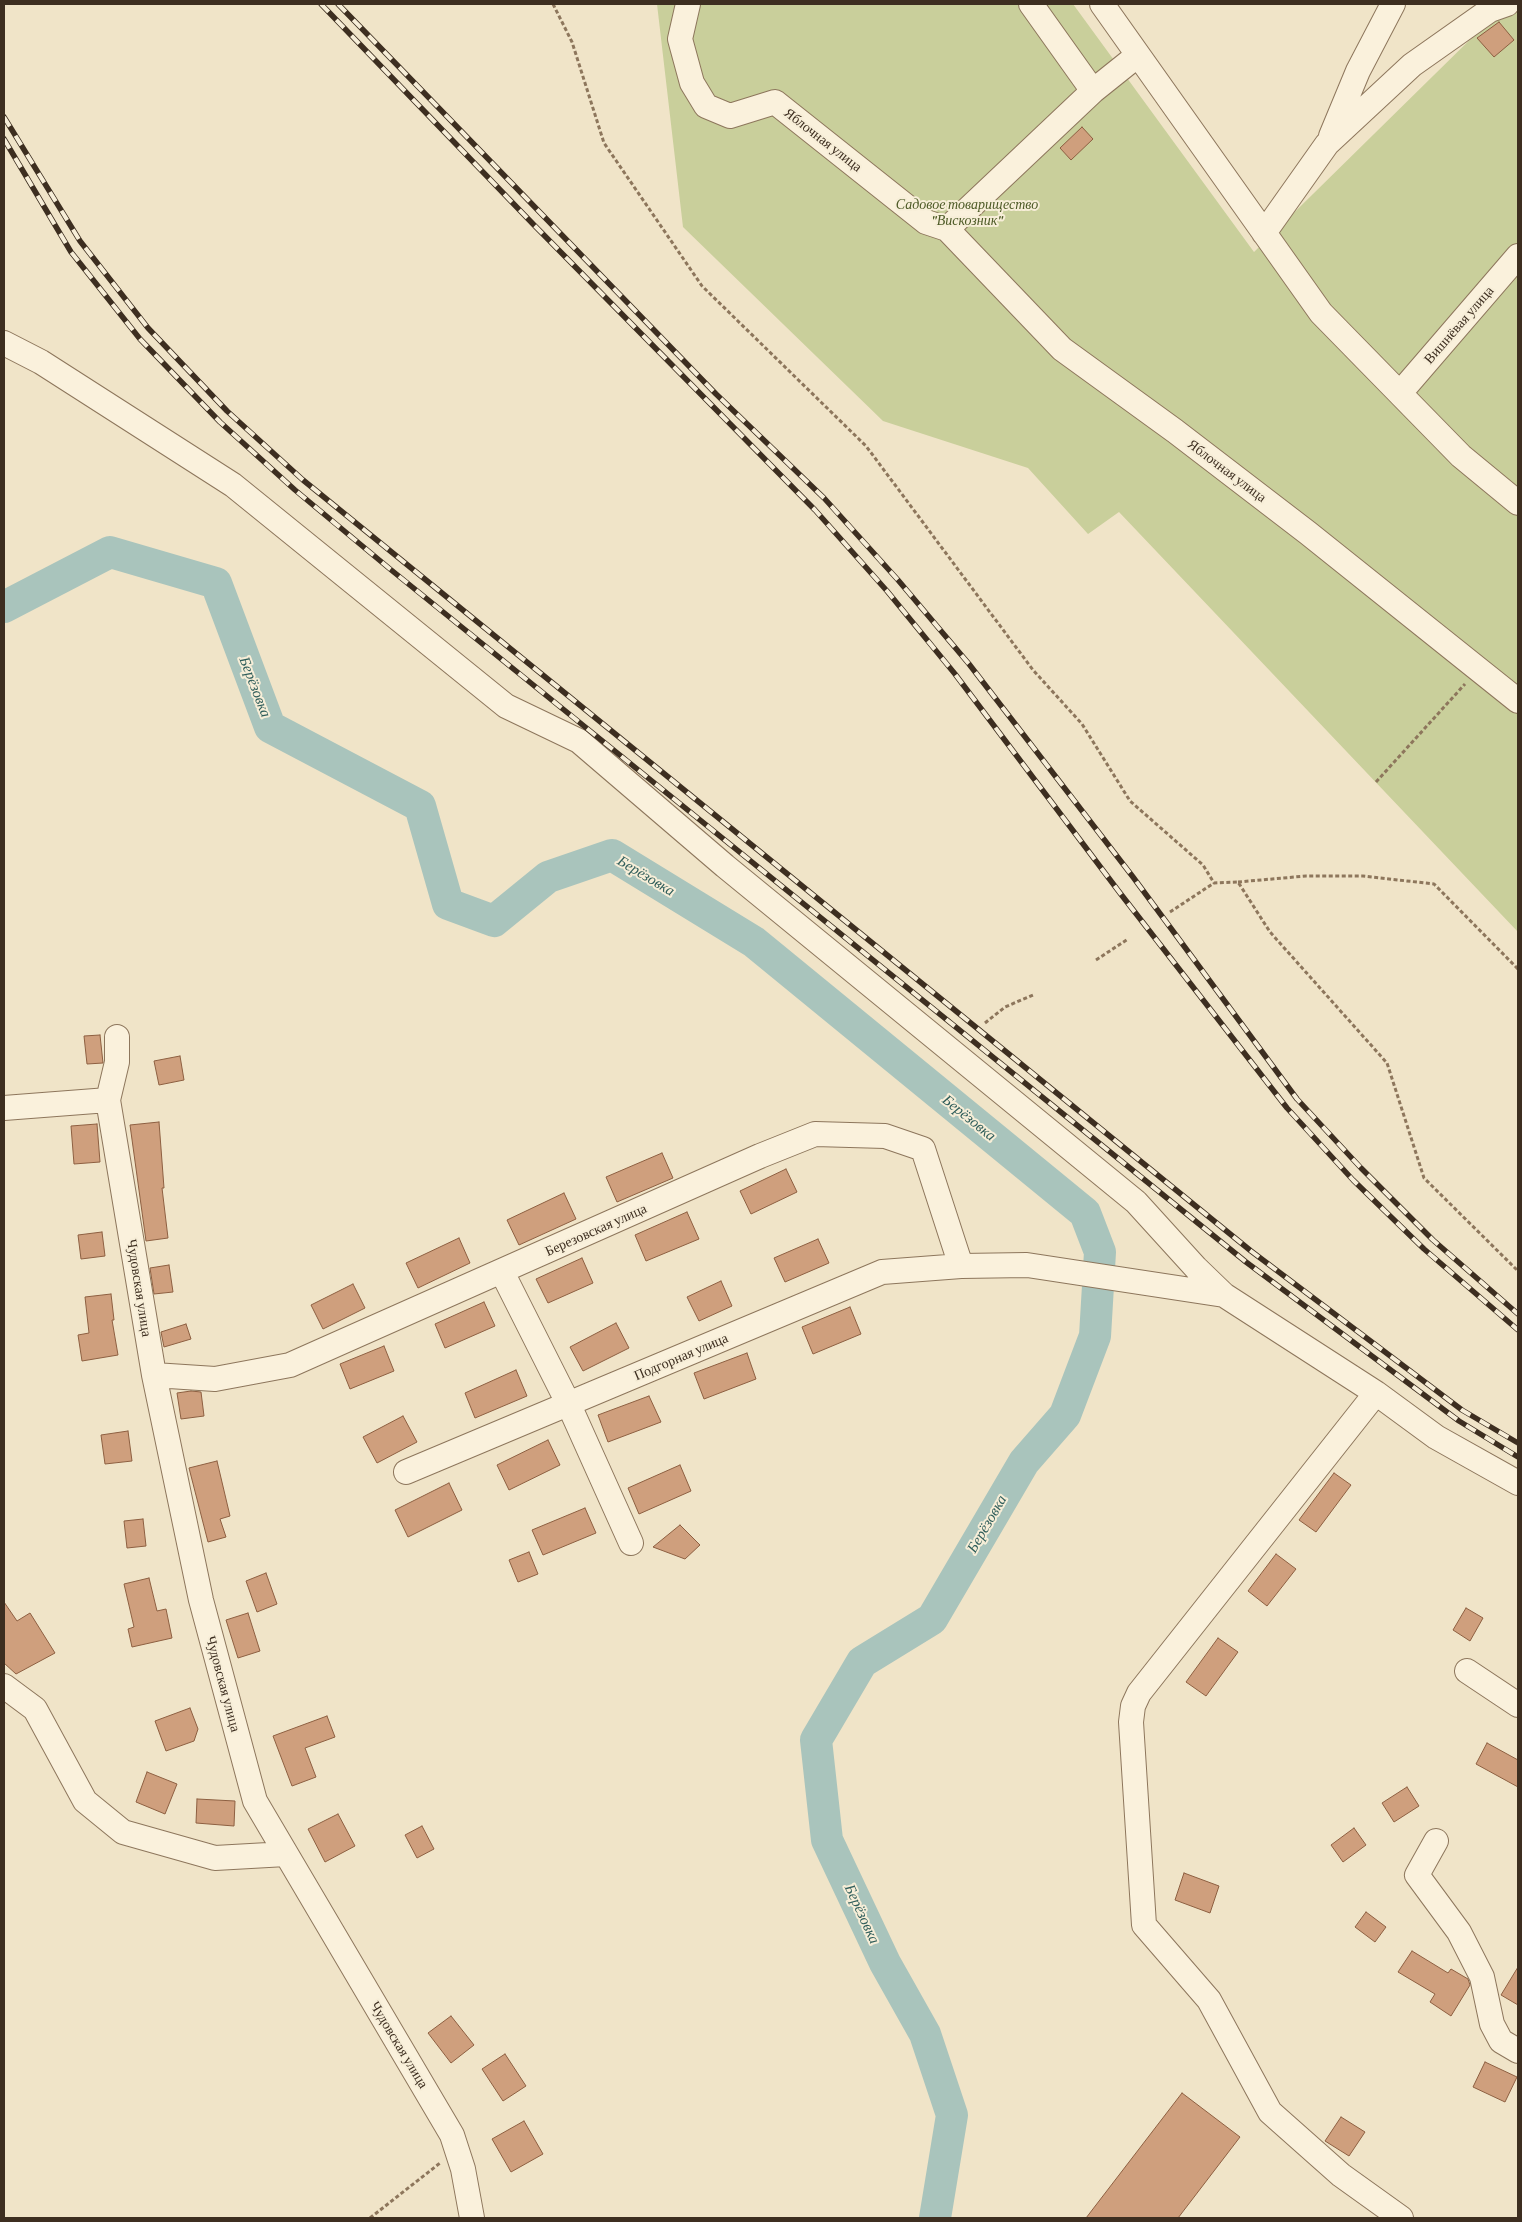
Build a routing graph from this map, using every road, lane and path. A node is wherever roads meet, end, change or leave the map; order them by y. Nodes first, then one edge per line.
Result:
1 (553, 4) edge
2 (688, 4) edge
3 (1031, 4) edge
4 (1102, 4) edge
5 (1393, 4) edge
6 (1507, 4) edge
7 (1138, 55) junction
8 (1093, 91) junction
9 (1328, 144) junction
10 (948, 229) junction
11 (1264, 233) junction
12 (1518, 256) edge
13 (4, 343) edge
14 (1400, 394) junction
15 (1518, 504) edge
16 (1478, 669) junction
17 (1518, 701) edge
18 (1376, 782) dead end
19 (1238, 882) junction
20 (1214, 883) junction
21 (1170, 912) dead end
22 (1128, 939) dead end
23 (1096, 960) dead end
24 (1518, 969) edge
25 (1033, 995) dead end
26 (984, 1023) dead end
27 (117, 1037) dead end
28 (108, 1100) junction
29 (4, 1108) edge
30 (961, 1266) junction
31 (1518, 1271) edge
32 (502, 1272) junction
33 (1224, 1295) junction
34 (154, 1375) junction
35 (1376, 1394) junction
36 (569, 1405) junction
37 (406, 1472) dead end
38 (1518, 1483) edge
39 (631, 1543) dead end
40 (1467, 1671) dead end
41 (4, 1686) edge
42 (1518, 1705) edge
43 (1436, 1841) dead end
44 (286, 1854) junction
45 (1518, 2051) edge
46 (452, 2135) junction
47 (370, 2218) edge
48 (472, 2218) edge
49 (1401, 2218) edge

1 - 20 path
2 - 10 street, Яблочная улица
3 - 8 street
4 - 7 street
5 - 9 street
6 - 9 street
7 - 8 street
7 - 11 street
8 - 10 street
9 - 11 street
10 - 16 street, Яблочная улица
11 - 14 street
12 - 14 street, Вишнёвая улица
13 - 33 street
14 - 15 street
16 - 17 street, Яблочная улица
16 - 18 path
19 - 20 path
19 - 24 path
19 - 31 path
20 - 21 path
22 - 23 path
25 - 26 path
27 - 28 street, Чудовская улица
28 - 29 street
28 - 34 street, Чудовская улица
30 - 32 street, Березовская улица
30 - 33 street, Подгорная улица
30 - 36 street, Подгорная улица
32 - 34 street, Березовская улица
32 - 36 street
33 - 35 street
34 - 44 street, Чудовская улица
35 - 38 street
35 - 49 street
36 - 37 street, Подгорная улица
36 - 39 street
40 - 42 street
41 - 44 street
43 - 45 street
44 - 46 street, Чудовская улица
46 - 47 path
46 - 48 street, Чудовская улица

